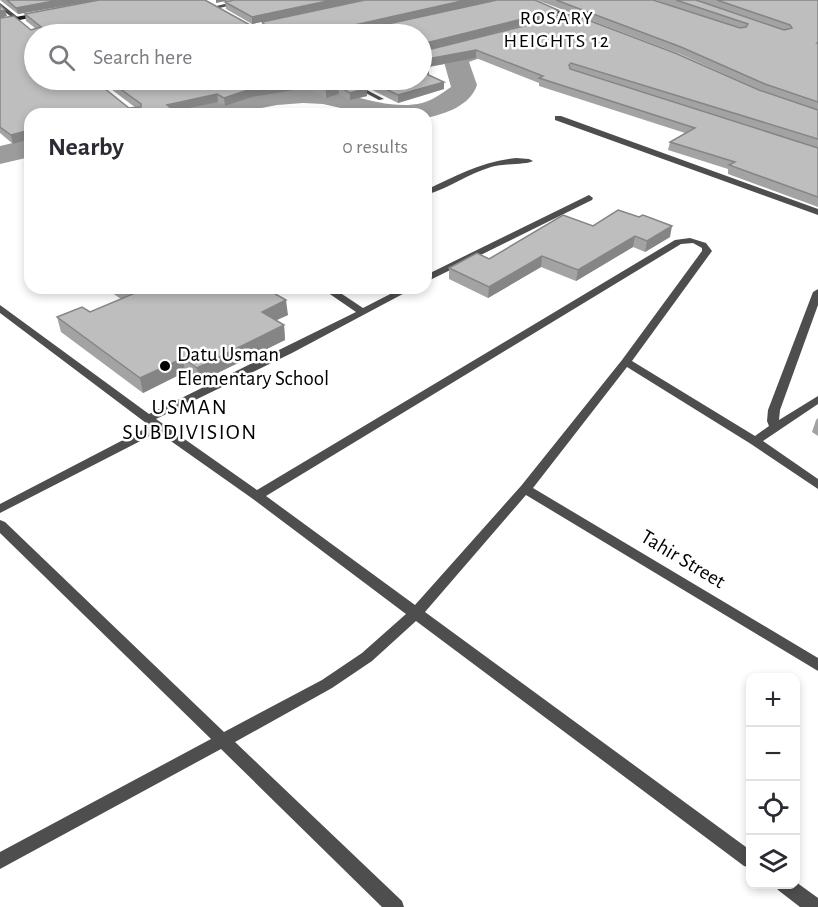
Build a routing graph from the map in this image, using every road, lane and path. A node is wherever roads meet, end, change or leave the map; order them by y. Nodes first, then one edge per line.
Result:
1 (250, 0) edge
2 (526, 0) edge
3 (0, 5) edge
4 (224, 12) edge
5 (49, 13) edge
6 (573, 17) junction
7 (17, 18) junction
8 (561, 20) edge
9 (0, 21) edge
10 (23, 24) edge
11 (593, 25) edge
12 (363, 90) edge
13 (381, 99) edge
14 (558, 118) dead end
15 (529, 160) dead end
16 (432, 190) edge
17 (589, 198) dead end
18 (818, 212) edge
19 (432, 276) edge
20 (818, 292) edge
21 (335, 294) edge
22 (398, 294) edge
23 (0, 308) edge
24 (363, 312) junction
25 (626, 362) junction
26 (818, 399) edge
27 (153, 423) junction
28 (776, 428) junction
29 (755, 441) junction
30 (818, 485) edge
31 (525, 489) junction
32 (257, 496) junction
33 (0, 509) edge
34 (0, 525) edge
35 (415, 614) junction
36 (818, 665) edge
37 (222, 741) junction
38 (746, 857) edge
39 (0, 861) edge
40 (789, 889) edge
41 (812, 906) edge
42 (395, 907) edge

1 - 4 street
2 - 6 street
3 - 7 street
5 - 7 main road
6 - 8 street
6 - 11 street
7 - 9 main road
7 - 10 street
12 - 13 street
14 - 18 street
15 - 16 street
17 - 19 street
20 - 28 street
21 - 24 street
22 - 24 street
23 - 27 street
24 - 27 street
25 - 29 street
25 - 31 street
25 - 32 street
26 - 28 street
27 - 32 street
27 - 33 street
28 - 29 street
29 - 30 street
31 - 35 street
31 - 36 street, Tahir Street
32 - 35 street
34 - 37 street
35 - 37 street
35 - 38 street
37 - 39 street
37 - 42 street
40 - 41 street

